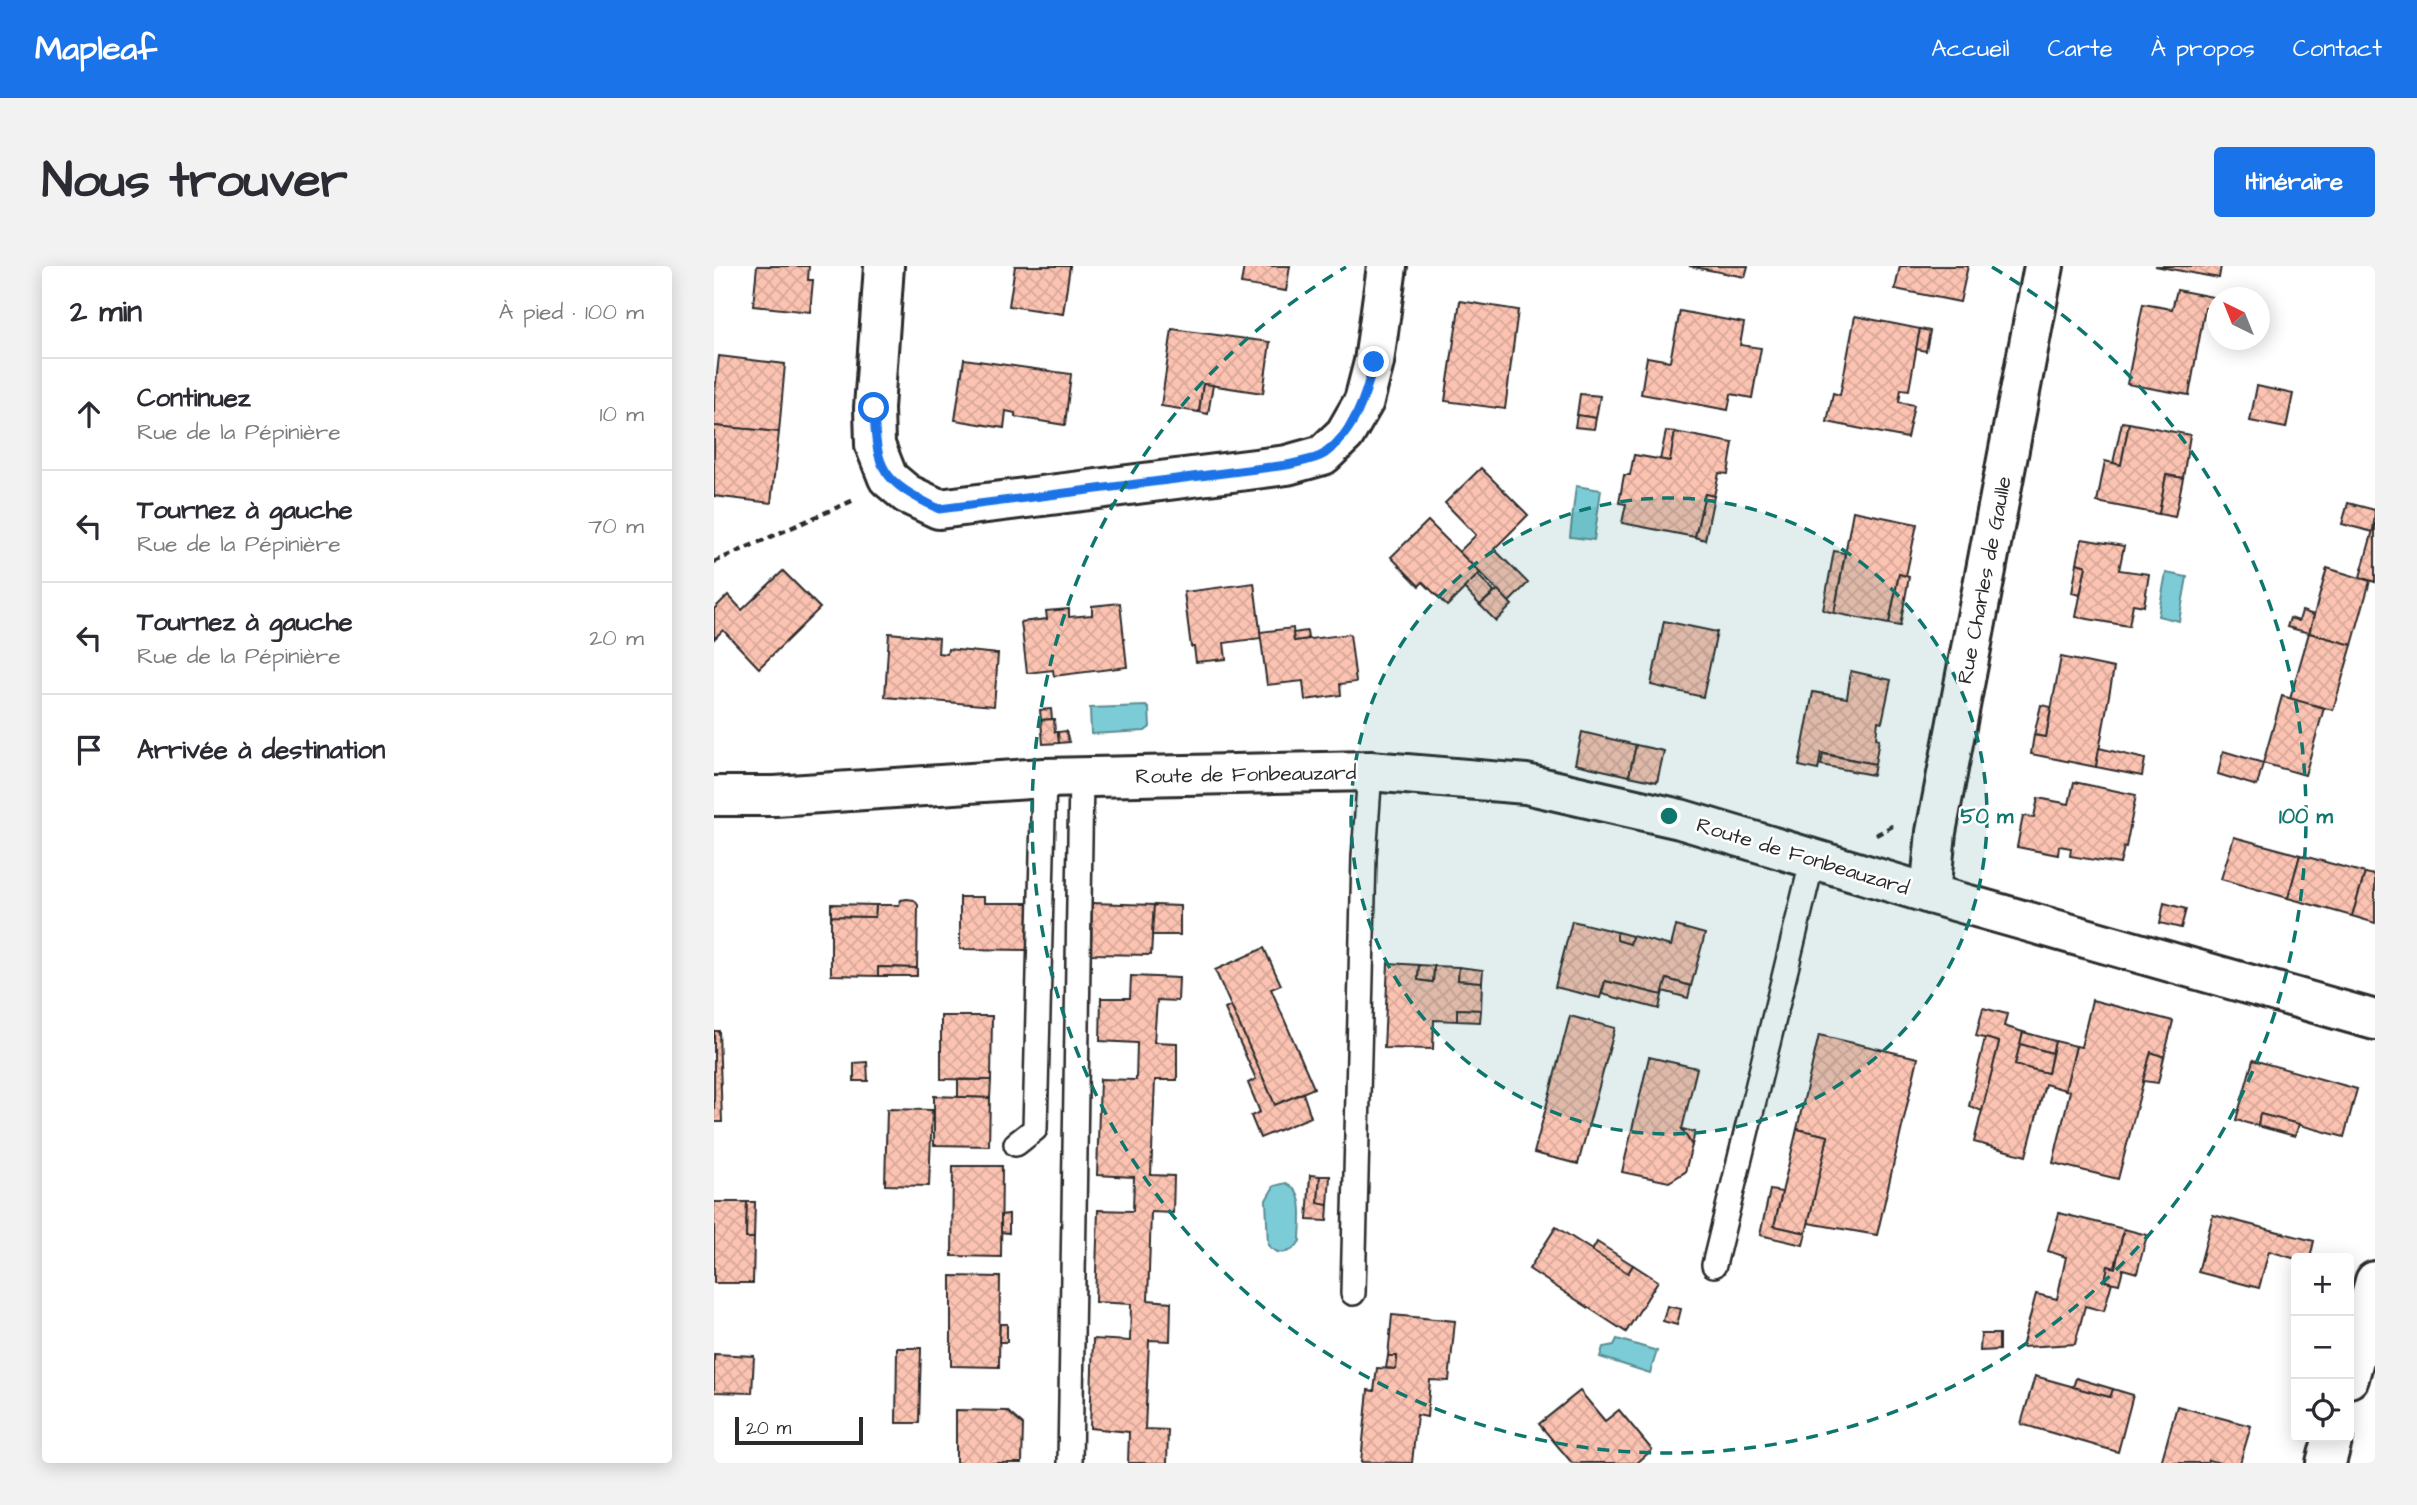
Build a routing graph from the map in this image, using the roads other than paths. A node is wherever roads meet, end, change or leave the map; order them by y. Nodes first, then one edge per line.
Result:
1 (884, 266) edge
2 (1387, 266) edge
3 (2044, 266) edge
4 (1370, 771) junction
5 (1081, 777) junction
6 (1044, 778) junction
7 (714, 796) edge
8 (1813, 858) junction
9 (1930, 894) junction
10 (2375, 1020) edge
11 (1016, 1144) dead end
12 (1714, 1265) dead end
13 (2375, 1281) edge
14 (1353, 1293) dead end
15 (2354, 1359) edge
16 (2332, 1442) edge
17 (1070, 1463) edge
18 (2326, 1463) edge

1 - 2 street
3 - 9 street, Rue Charles de Gaulle
4 - 5 street, Route de Fonbeauzard
4 - 8 street, Route de Fonbeauzard
4 - 14 lane
5 - 6 street, Route de Fonbeauzard
5 - 17 lane
6 - 7 street, Route de Fonbeauzard
6 - 11 lane
8 - 9 street, Route de Fonbeauzard
8 - 12 lane
9 - 10 street, Route de Fonbeauzard
13 - 15 street
16 - 18 street

